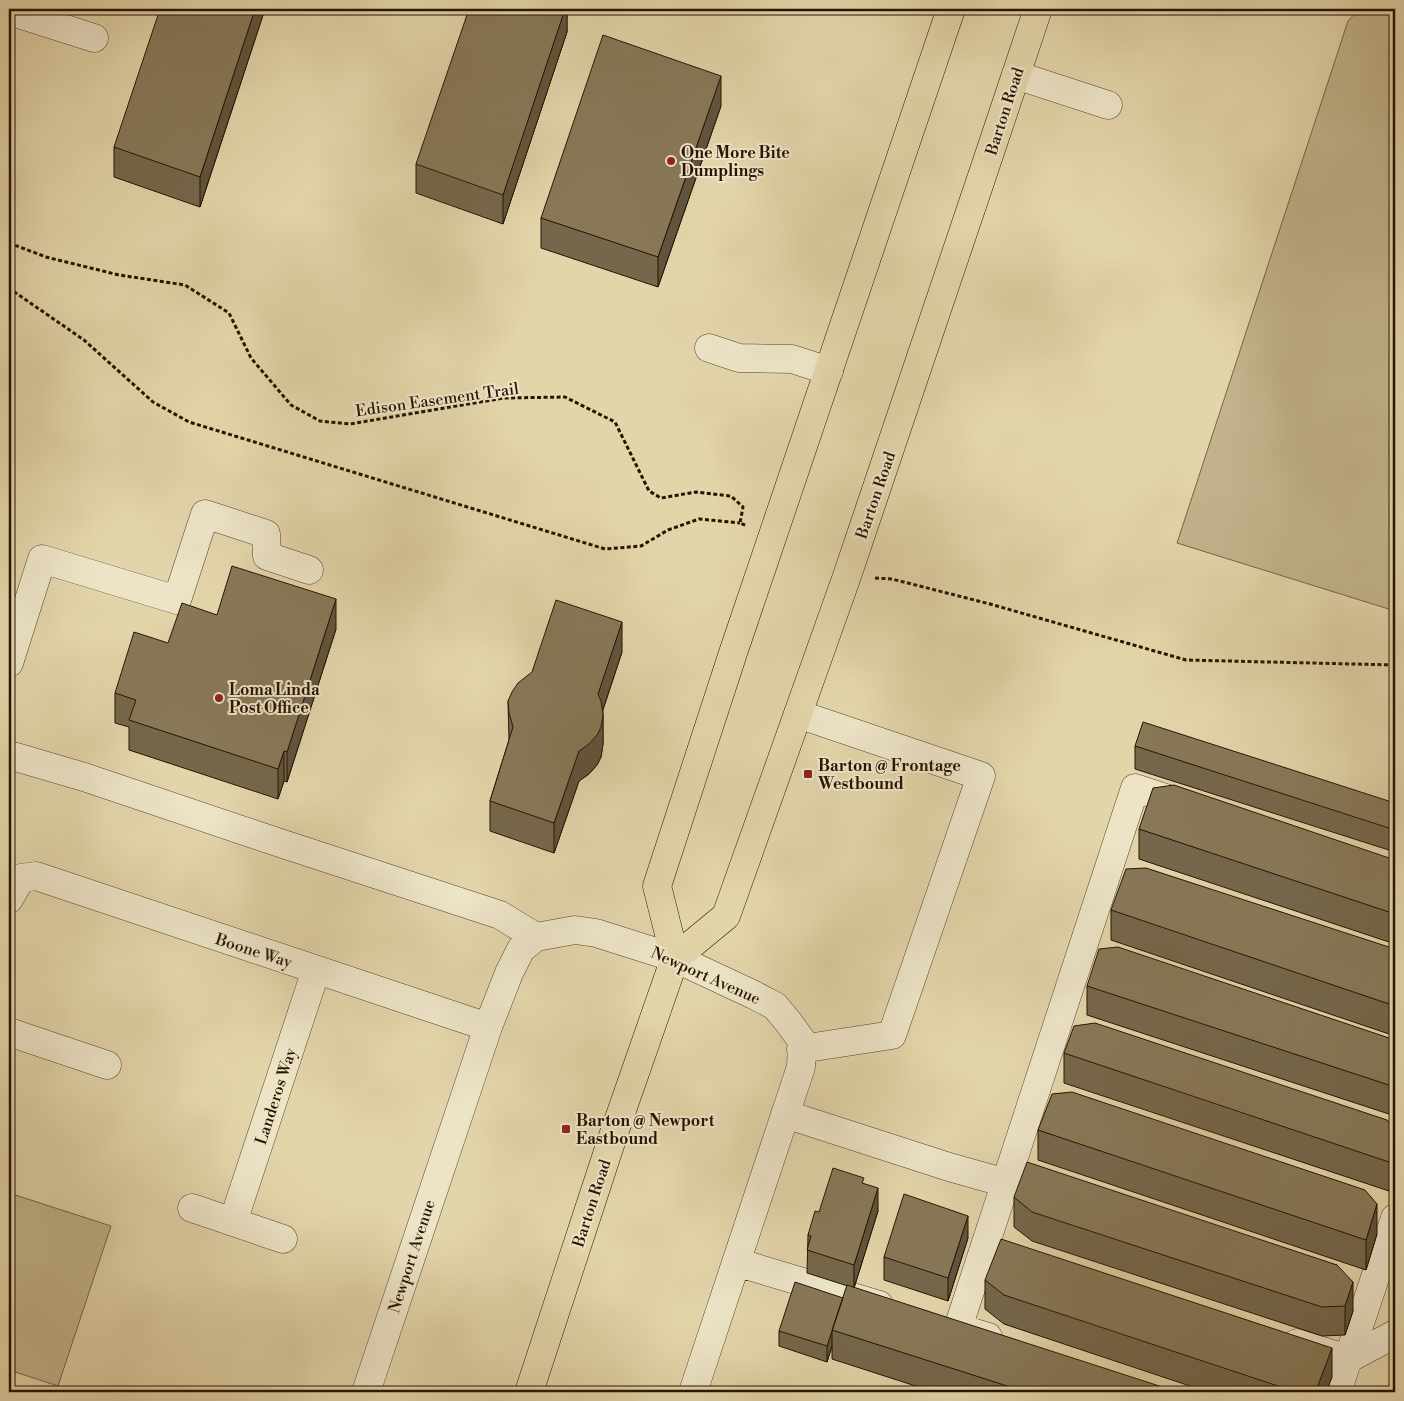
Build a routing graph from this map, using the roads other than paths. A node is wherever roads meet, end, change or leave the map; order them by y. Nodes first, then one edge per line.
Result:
1 (951, 9) edge
2 (1038, 9) edge
3 (9, 10) edge
4 (94, 38) dead end
5 (1016, 75) junction
6 (1108, 105) dead end
7 (709, 348) dead end
8 (829, 371) junction
9 (309, 570) dead end
10 (9, 663) edge
11 (798, 714) junction
12 (9, 755) edge
13 (1209, 812) edge
14 (1110, 865) junction
15 (1137, 875) edge
16 (15, 888) edge
17 (536, 937) junction
18 (675, 958) junction
19 (316, 970) junction
20 (488, 1027) junction
21 (9, 1032) edge
22 (801, 1049) junction
23 (107, 1065) dead end
24 (785, 1114) junction
25 (1015, 1176) junction
26 (192, 1208) dead end
27 (1389, 1214) edge
28 (233, 1222) junction
29 (283, 1238) dead end
30 (736, 1262) junction
31 (1345, 1278) edge
32 (1373, 1287) junction
33 (903, 1312) edge
34 (930, 1320) edge
35 (958, 1328) junction
36 (1395, 1334) edge
37 (1274, 1335) edge
38 (1014, 1346) edge
39 (1348, 1359) junction
40 (366, 1392) edge
41 (529, 1392) edge
42 (693, 1392) edge
43 (1337, 1392) edge

1 - 8 main road
2 - 5 main road, Barton Road
3 - 4 street
5 - 6 street
5 - 11 main road, Barton Road
7 - 8 street
8 - 18 main road
9 - 10 street
11 - 18 main road, Barton Road
11 - 22 street
12 - 17 street
13 - 14 street
14 - 15 street
14 - 25 street
16 - 19 street, Boone Way
17 - 18 street, Newport Avenue
17 - 20 street, Newport Avenue
18 - 22 street, Newport Avenue
18 - 41 main road, Barton Road
19 - 20 street, Boone Way
19 - 28 street, Landeros Way
20 - 40 street, Newport Avenue
21 - 23 street
22 - 24 street, Newport Avenue
24 - 25 street
24 - 30 street, Newport Avenue
25 - 35 street
26 - 28 street
27 - 32 street
28 - 29 street
30 - 33 street
30 - 42 street, Newport Avenue
31 - 32 street
32 - 39 street
34 - 35 street
35 - 38 street
36 - 39 street
37 - 39 street
39 - 43 street

